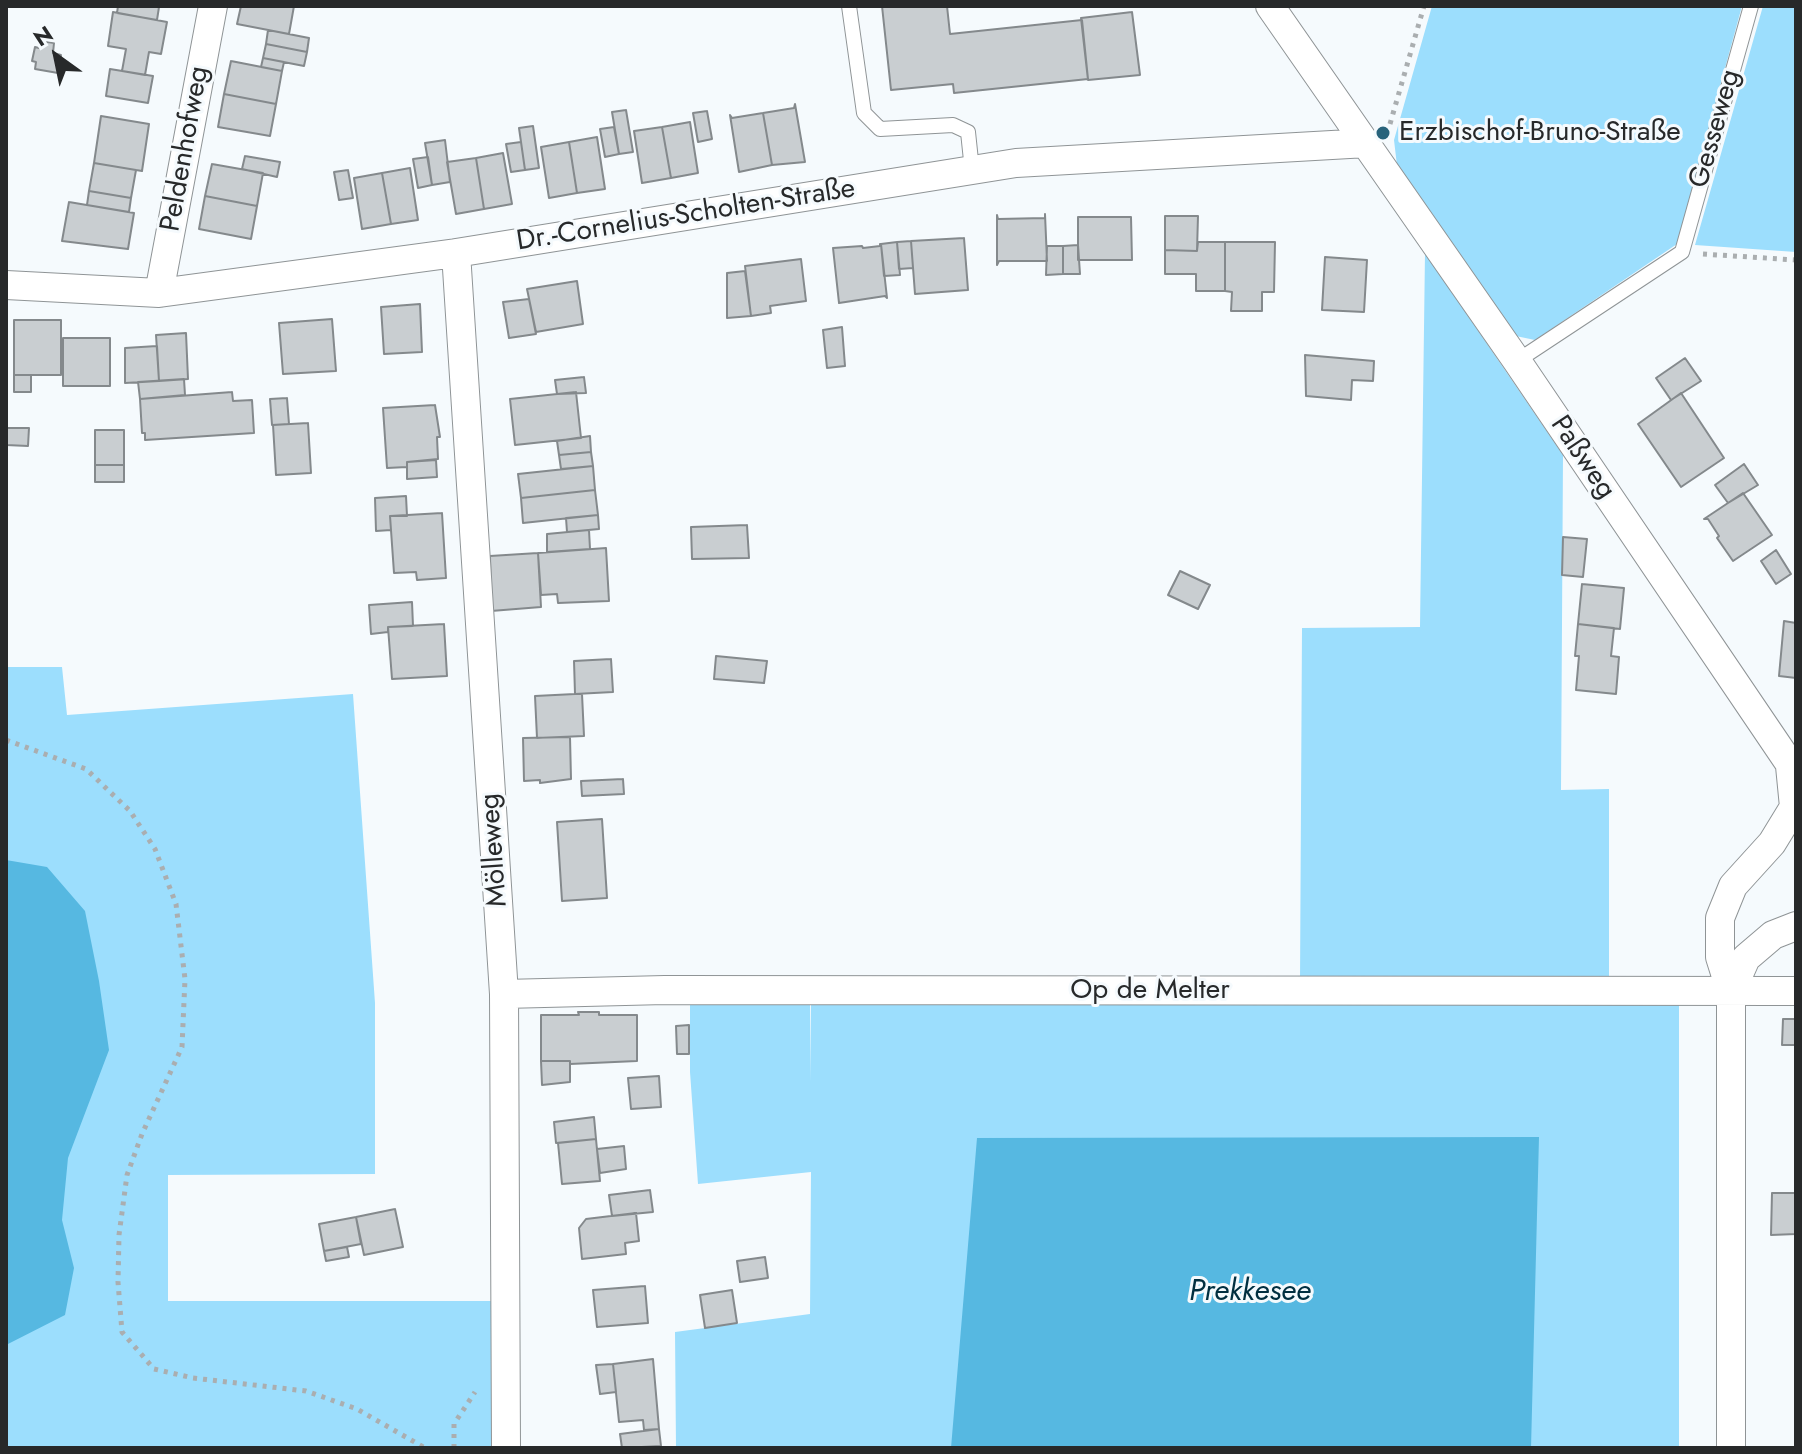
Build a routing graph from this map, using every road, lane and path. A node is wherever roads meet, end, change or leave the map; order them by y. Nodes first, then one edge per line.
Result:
1 (213, 6) edge
2 (849, 6) edge
3 (1270, 6) edge
4 (1424, 6) edge
5 (1751, 6) edge
6 (1373, 152) junction
7 (972, 170) junction
8 (1682, 252) junction
9 (456, 253) junction
10 (1796, 260) edge
11 (6, 285) edge
12 (159, 293) junction
13 (1517, 361) junction
14 (6, 740) edge
15 (1793, 770) edge
16 (1796, 926) edge
17 (1796, 991) edge
18 (1731, 992) junction
19 (504, 994) junction
20 (507, 1366) junction
21 (425, 1448) edge
22 (454, 1448) edge
23 (506, 1448) edge
24 (1731, 1448) edge

1 - 12 street, Peldenhofweg
2 - 7 lane
3 - 6 street
4 - 6 path
5 - 8 lane, Gesseweg
6 - 7 street, Dr.-Cornelius-Scholten-Straße
6 - 13 street, Paßweg
7 - 9 street, Dr.-Cornelius-Scholten-Straße
8 - 10 path
8 - 13 lane
9 - 12 street, Dr.-Cornelius-Scholten-Straße
9 - 19 street, Mölleweg
11 - 12 street, Dr.-Cornelius-Scholten-Straße
13 - 15 street, Paßweg
14 - 21 path
15 - 18 street
16 - 18 street
17 - 18 street, Op de Melter
18 - 19 street, Op de Melter
18 - 24 street
19 - 20 street, Mölleweg
20 - 22 path
20 - 23 street, Mölleweg

